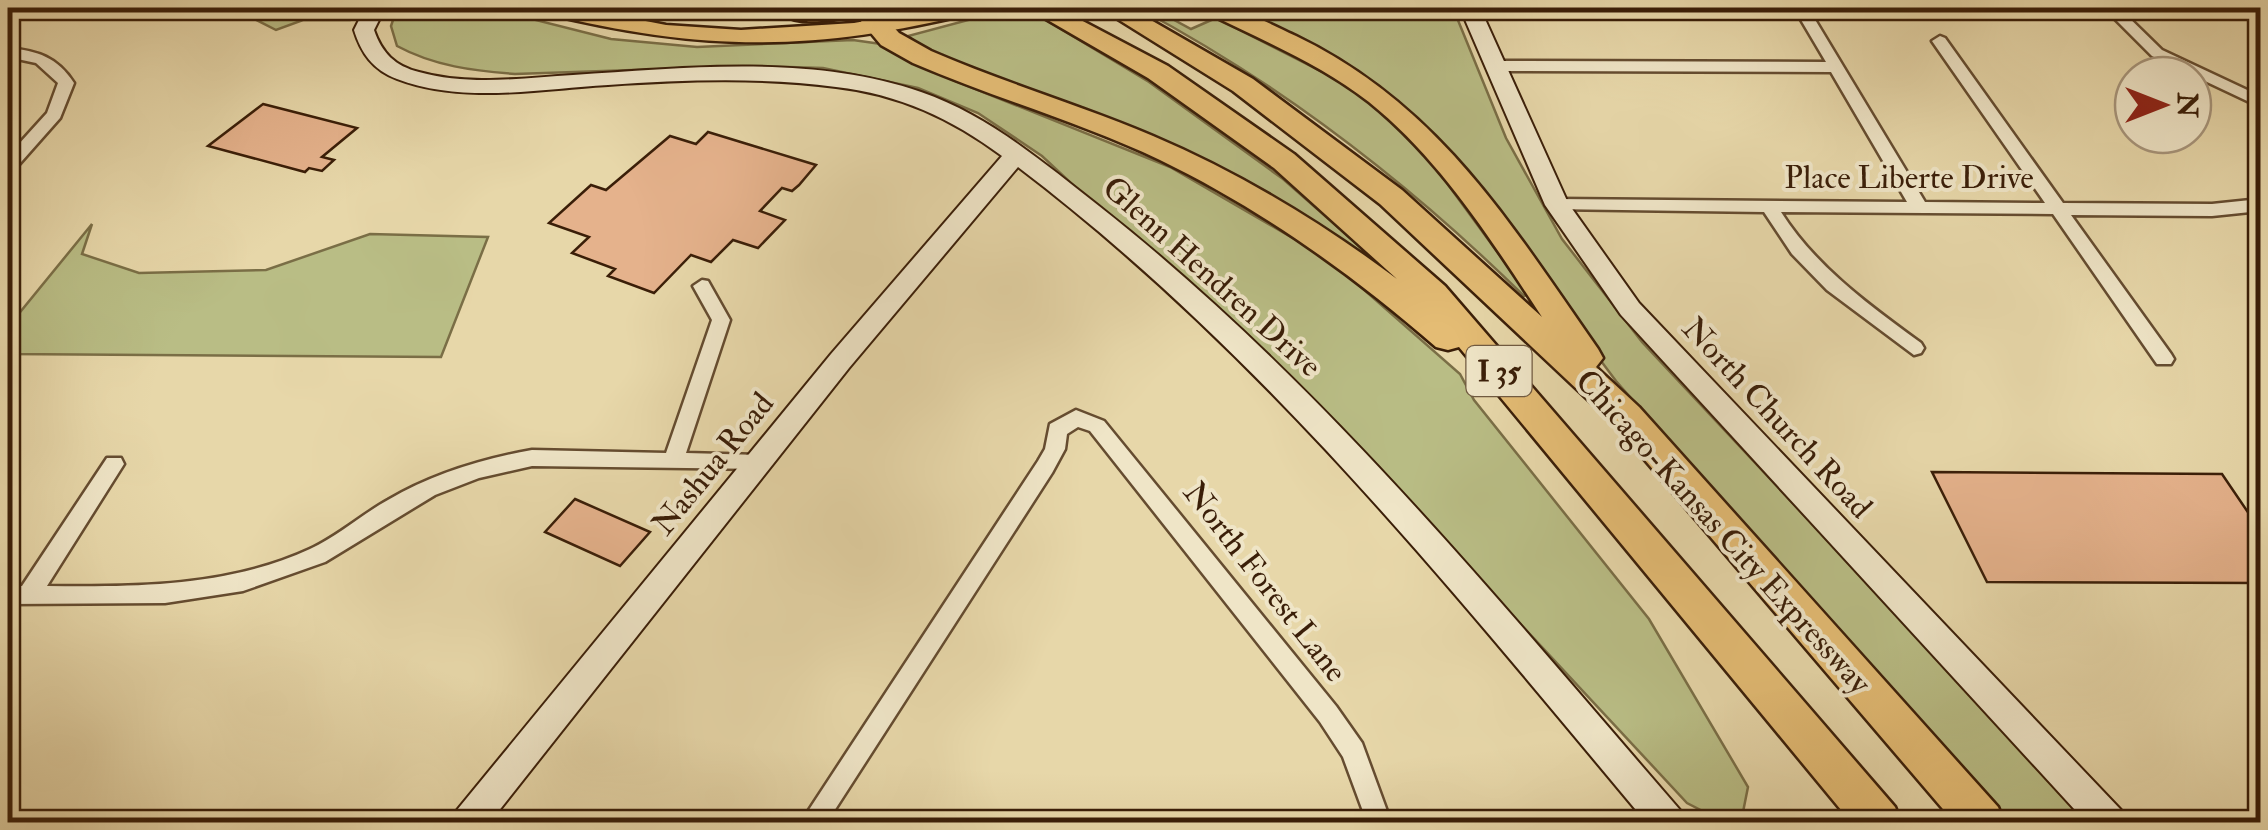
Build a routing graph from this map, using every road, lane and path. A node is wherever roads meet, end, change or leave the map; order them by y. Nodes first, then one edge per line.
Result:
1 (375, 8) edge
2 (552, 8) edge
3 (965, 8) edge
4 (1040, 8) edge
5 (1112, 8) edge
6 (1216, 8) edge
7 (1470, 8) edge
8 (1801, 8) edge
9 (2111, 8) edge
10 (818, 10) edge
11 (866, 13) edge
12 (602, 19) junction
13 (1940, 41) dead end
14 (8, 52) edge
15 (1497, 66) junction
16 (1836, 66) junction
17 (2260, 102) edge
18 (1017, 155) junction
19 (8, 166) edge
20 (1557, 205) junction
21 (1769, 206) junction
22 (2260, 206) edge
23 (1919, 207) junction
24 (2060, 209) junction
25 (702, 286) dead end
26 (1914, 348) dead end
27 (2164, 360) dead end
28 (1627, 416) junction
29 (1538, 417) junction
30 (673, 461) junction
31 (760, 463) junction
32 (114, 464) dead end
33 (18, 596) edge
34 (469, 822) edge
35 (814, 822) edge
36 (1379, 822) edge
37 (1668, 822) edge
38 (1879, 822) edge
39 (1982, 822) edge
40 (2109, 822) edge

1 - 18 street, Glenn Hendren Drive
2 - 12 main road
3 - 11 main road
4 - 29 highway, Chicago-Kansas City Expressway / I 35
5 - 28 highway, Chicago-Kansas City Expressway / I 35
6 - 28 highway
7 - 15 street, North Church Road
8 - 16 street
9 - 17 street
10 - 11 main road
10 - 12 main road
11 - 12 main road
11 - 29 highway
13 - 24 street
14 - 19 street
15 - 16 street
15 - 20 street, North Church Road
16 - 23 street
18 - 31 street, Nashua Road
18 - 37 street, Glenn Hendren Drive
20 - 21 street, Place Liberte Drive
20 - 40 street, North Church Road
21 - 23 street, Place Liberte Drive
21 - 26 street
22 - 24 street, Place Liberte Drive
23 - 24 street, Place Liberte Drive
24 - 27 street
25 - 30 street
28 - 39 highway, Chicago-Kansas City Expressway / I 35
29 - 38 highway, Chicago-Kansas City Expressway / I 35
30 - 31 street
30 - 33 street
31 - 34 street, Nashua Road
32 - 33 street
35 - 36 street, North Forest Lane

